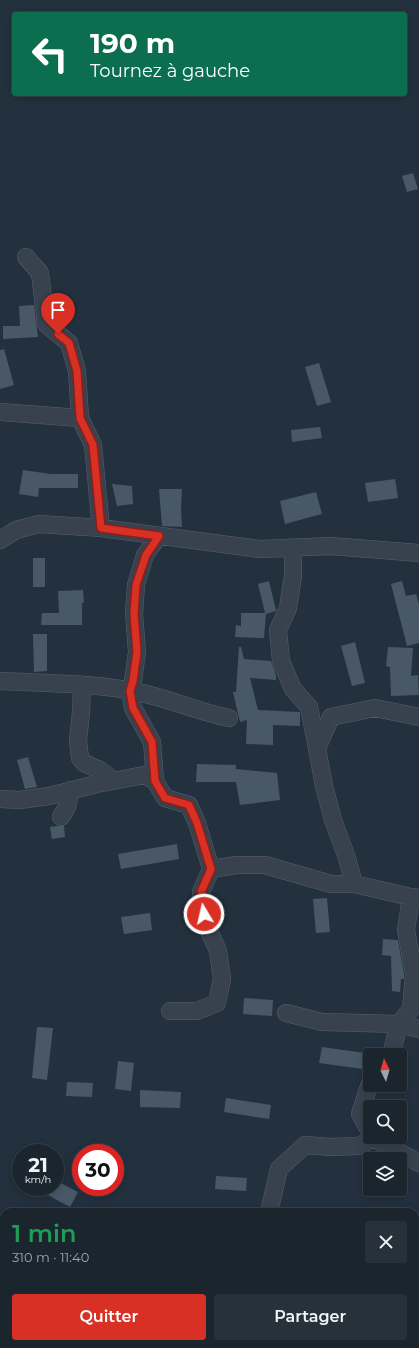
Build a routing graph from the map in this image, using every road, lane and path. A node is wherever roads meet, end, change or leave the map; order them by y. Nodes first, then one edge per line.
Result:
1 (26, 257) dead end
2 (0, 412) edge
3 (80, 418) junction
4 (101, 528) junction
5 (159, 536) junction
6 (0, 540) edge
7 (293, 548) junction
8 (419, 553) edge
9 (0, 681) edge
10 (82, 684) junction
11 (130, 691) junction
12 (309, 707) junction
13 (331, 717) junction
14 (419, 717) edge
15 (229, 718) dead end
16 (317, 748) junction
17 (114, 781) junction
18 (155, 781) junction
19 (71, 790) junction
20 (0, 799) edge
21 (62, 817) dead end
22 (211, 869) junction
23 (354, 884) junction
24 (415, 897) edge
25 (170, 1012) dead end
26 (286, 1013) dead end
27 (399, 1024) junction
28 (419, 1029) edge
29 (393, 1048) edge
30 (363, 1105) edge
31 (363, 1119) edge
32 (363, 1143) edge
33 (385, 1144) edge
34 (419, 1163) edge
35 (270, 1208) edge

1 - 3 street
2 - 3 street
3 - 4 street
4 - 5 street
4 - 6 street
5 - 7 street
5 - 11 street
7 - 8 street
7 - 12 street
9 - 10 street
10 - 11 street
10 - 17 street
11 - 15 street
11 - 18 street
12 - 13 street
12 - 16 street
13 - 14 street
13 - 16 street
16 - 23 street
17 - 18 street
17 - 19 street
18 - 22 street
19 - 20 street
19 - 21 street
22 - 23 street
22 - 25 street
23 - 24 street
24 - 27 street
26 - 27 street
27 - 28 street
27 - 29 street
30 - 31 street
32 - 35 street
33 - 34 street

